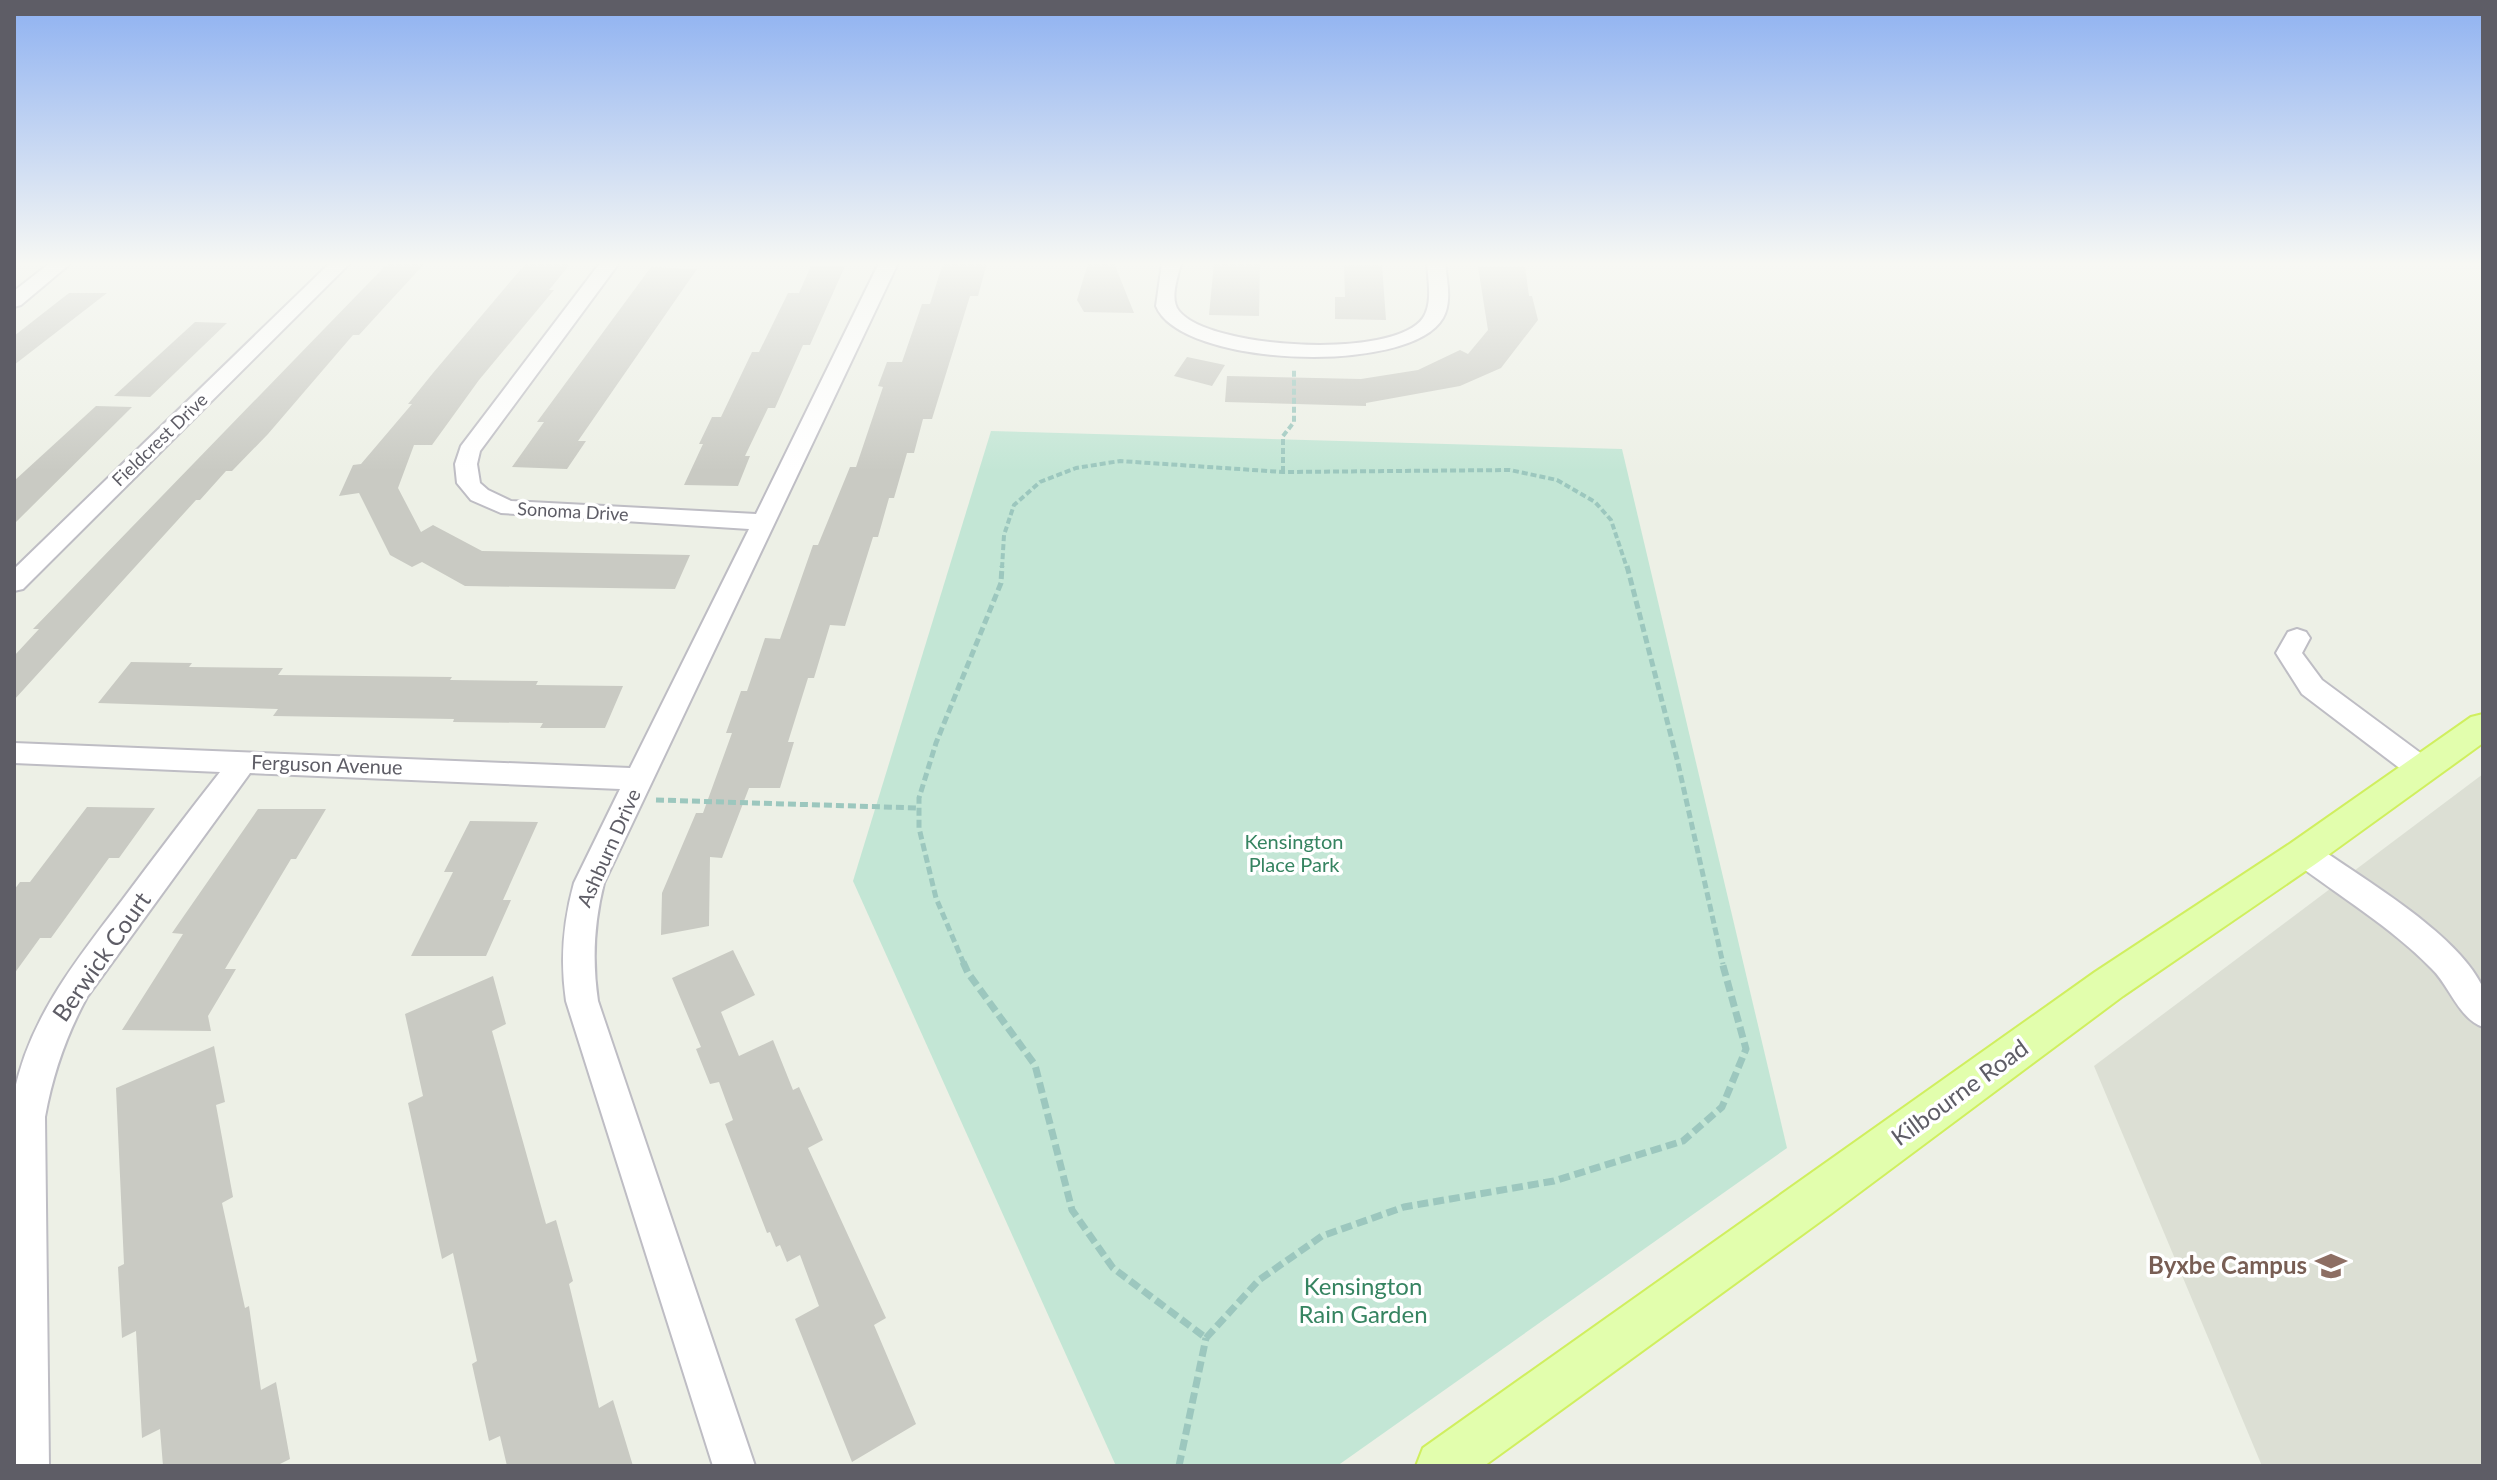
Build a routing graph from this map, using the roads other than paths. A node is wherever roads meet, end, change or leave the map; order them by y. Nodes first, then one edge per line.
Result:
1 (270, 332) edge
2 (558, 332) edge
3 (856, 332) edge
4 (1192, 332) edge
5 (1419, 332) edge
6 (764, 522) junction
7 (14, 583) edge
8 (2297, 638) dead end
9 (2483, 726) edge
10 (14, 753) edge
11 (243, 762) junction
12 (2420, 768) junction
13 (634, 789) junction
14 (2304, 853) junction
15 (2483, 1013) edge
16 (28, 1466) edge
17 (734, 1466) edge
18 (1441, 1466) edge

1 - 7 street, Fieldcrest Drive
2 - 6 street, Sonoma Drive
3 - 6 street, Ashburn Drive
4 - 5 street
6 - 13 street, Ashburn Drive
8 - 12 street
9 - 12 main road, Kilbourne Road
10 - 11 street, Ferguson Avenue
11 - 13 street, Ferguson Avenue
11 - 16 street, Berwick Court
12 - 14 main road, Kilbourne Road
13 - 17 street, Ashburn Drive
14 - 15 street
14 - 18 main road, Kilbourne Road

